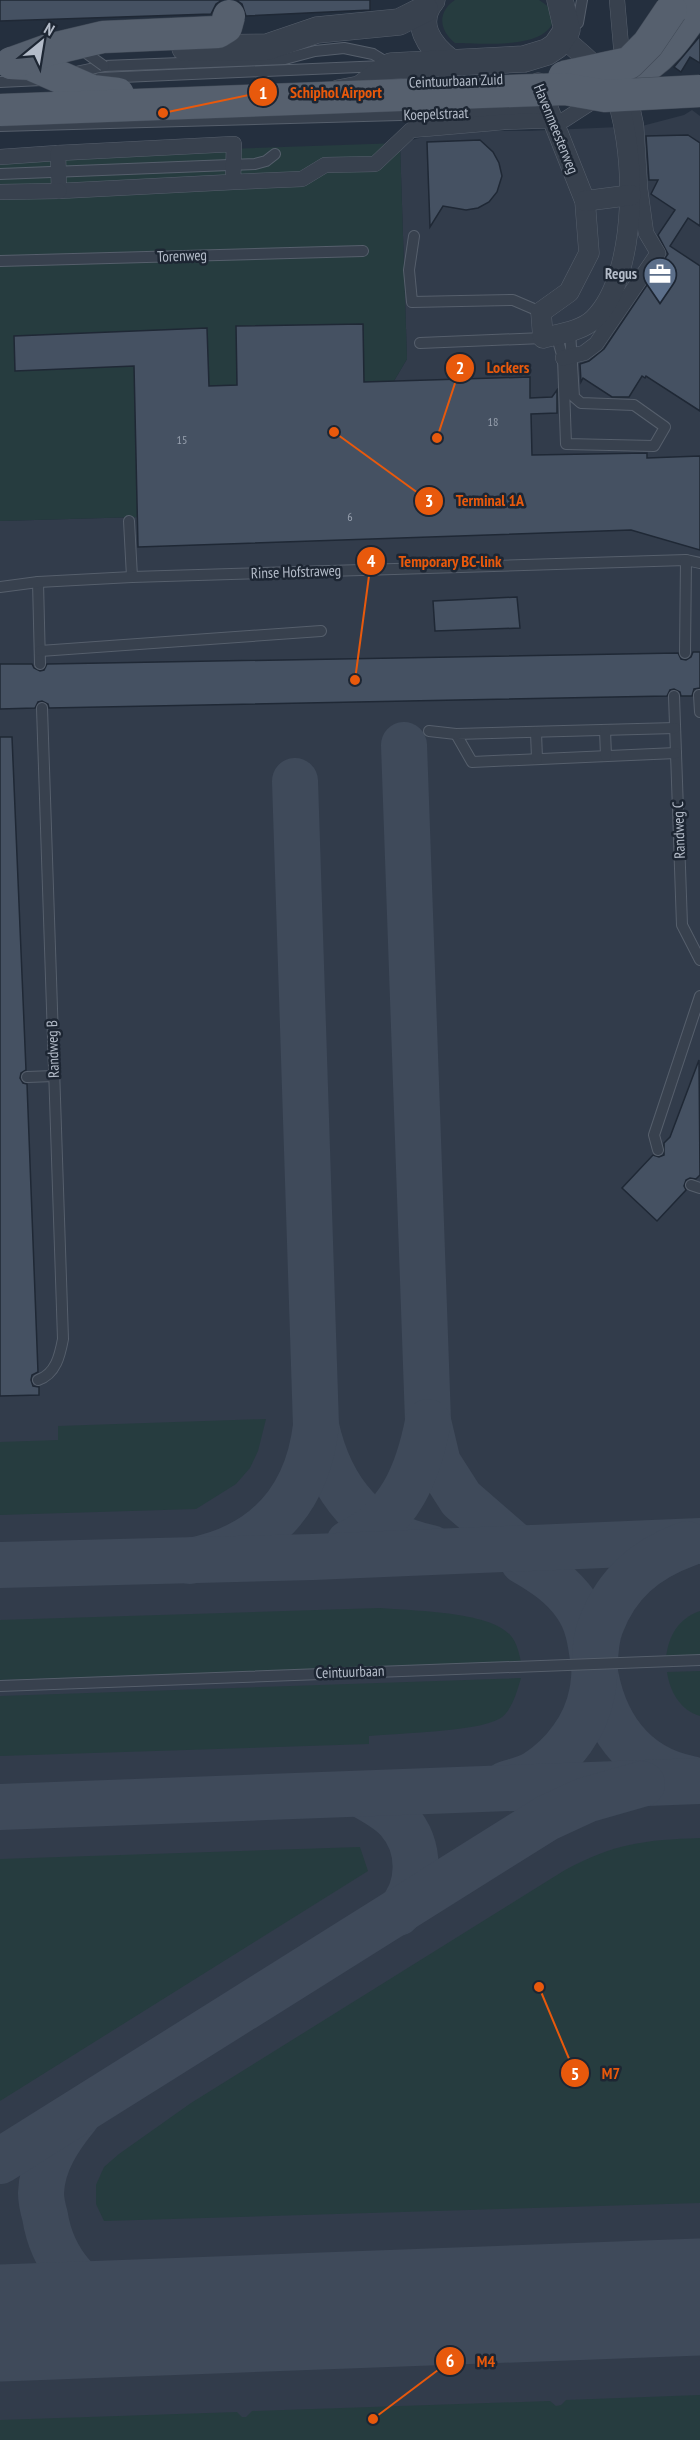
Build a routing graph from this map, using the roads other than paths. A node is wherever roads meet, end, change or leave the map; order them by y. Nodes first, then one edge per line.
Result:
1 (560, 0) edge
2 (582, 0) edge
3 (617, 0) edge
4 (679, 0) edge
5 (427, 3) edge
6 (700, 4) edge
7 (229, 12) dead end
8 (565, 34) junction
9 (74, 44) junction
10 (524, 59) junction
11 (450, 62) junction
12 (3, 65) edge
13 (104, 66) junction
14 (391, 66) junction
15 (57, 75) junction
16 (628, 78) junction
17 (551, 80) junction
18 (700, 91) edge
19 (665, 94) junction
20 (0, 104) edge
21 (0, 110) edge
22 (549, 111) junction
23 (0, 126) edge
24 (57, 153) junction
25 (275, 154) dead end
26 (0, 157) edge
27 (235, 165) junction
28 (59, 172) junction
29 (0, 174) edge
30 (233, 182) junction
31 (59, 190) junction
32 (0, 192) edge
33 (631, 195) junction
34 (585, 201) junction
35 (414, 236) dead end
36 (363, 251) dead end
37 (0, 261) edge
38 (541, 312) junction
39 (557, 334) junction
40 (420, 343) dead end
41 (568, 357) junction
42 (129, 521) dead end
43 (686, 560) junction
44 (700, 563) edge
45 (132, 577) junction
46 (38, 582) junction
47 (0, 586) edge
48 (321, 631) dead end
49 (40, 651) junction
50 (685, 652) dead end
51 (40, 664) dead end
52 (699, 695) edge
53 (674, 696) dead end
54 (42, 708) dead end
55 (700, 712) edge
56 (675, 728) junction
57 (605, 730) junction
58 (429, 731) dead end
59 (536, 732) junction
60 (456, 734) junction
61 (676, 753) junction
62 (606, 756) junction
63 (537, 759) junction
64 (700, 960) edge
65 (700, 996) edge
66 (54, 1076) junction
67 (27, 1077) dead end
68 (658, 1150) dead end
69 (38, 1380) dead end
70 (700, 1659) edge
71 (0, 1686) edge

1 - 8 street
2 - 8 lane
3 - 16 street
4 - 17 main road, bridge
5 - 11 street
5 - 12 street
6 - 16 main road
7 - 9 main road, bridge
8 - 10 street
8 - 33 street
9 - 12 main road, bridge
9 - 13 lane, bridge
10 - 11 street
10 - 17 street, Havenmeesterweg
11 - 14 street
12 - 14 lane
12 - 15 main road, Ceintuurbaan Zuid, bridge
13 - 14 lane
13 - 15 lane
14 - 20 street
15 - 17 main road, Ceintuurbaan Zuid, bridge
16 - 17 main road, Ceintuurbaan Zuid, bridge
16 - 19 street
16 - 30 street
16 - 41 street
17 - 22 street, Havenmeesterweg
18 - 19 main road, bridge
19 - 21 main road, bridge
22 - 23 lane, Koepelstraat
22 - 34 street, Havenmeesterweg
24 - 26 street
24 - 27 street
24 - 28 street
25 - 27 lane
27 - 28 lane
27 - 30 street
28 - 29 lane
28 - 31 street
30 - 31 street
31 - 32 street
33 - 34 street
33 - 39 street
34 - 38 street, Havenmeesterweg
35 - 38 lane
36 - 37 lane, Torenweg
38 - 39 street
39 - 40 lane
39 - 41 lane
41 - 41 lane
42 - 45 lane
43 - 44 lane, Rinse Hofstraweg
43 - 45 lane, Rinse Hofstraweg
43 - 50 lane
45 - 46 lane, Rinse Hofstraweg
46 - 47 lane, Rinse Hofstraweg
46 - 49 lane
48 - 49 lane
49 - 51 lane
52 - 55 lane
53 - 56 lane, Randweg C
54 - 66 lane, Randweg B
56 - 57 lane
56 - 61 lane, Randweg C
57 - 59 lane
57 - 62 lane
58 - 60 lane
59 - 60 lane
59 - 63 lane
60 - 63 lane
61 - 62 lane
61 - 64 lane, Randweg C
62 - 63 lane
65 - 68 lane
66 - 67 lane
66 - 69 lane, Randweg B
70 - 71 lane, Ceintuurbaan

